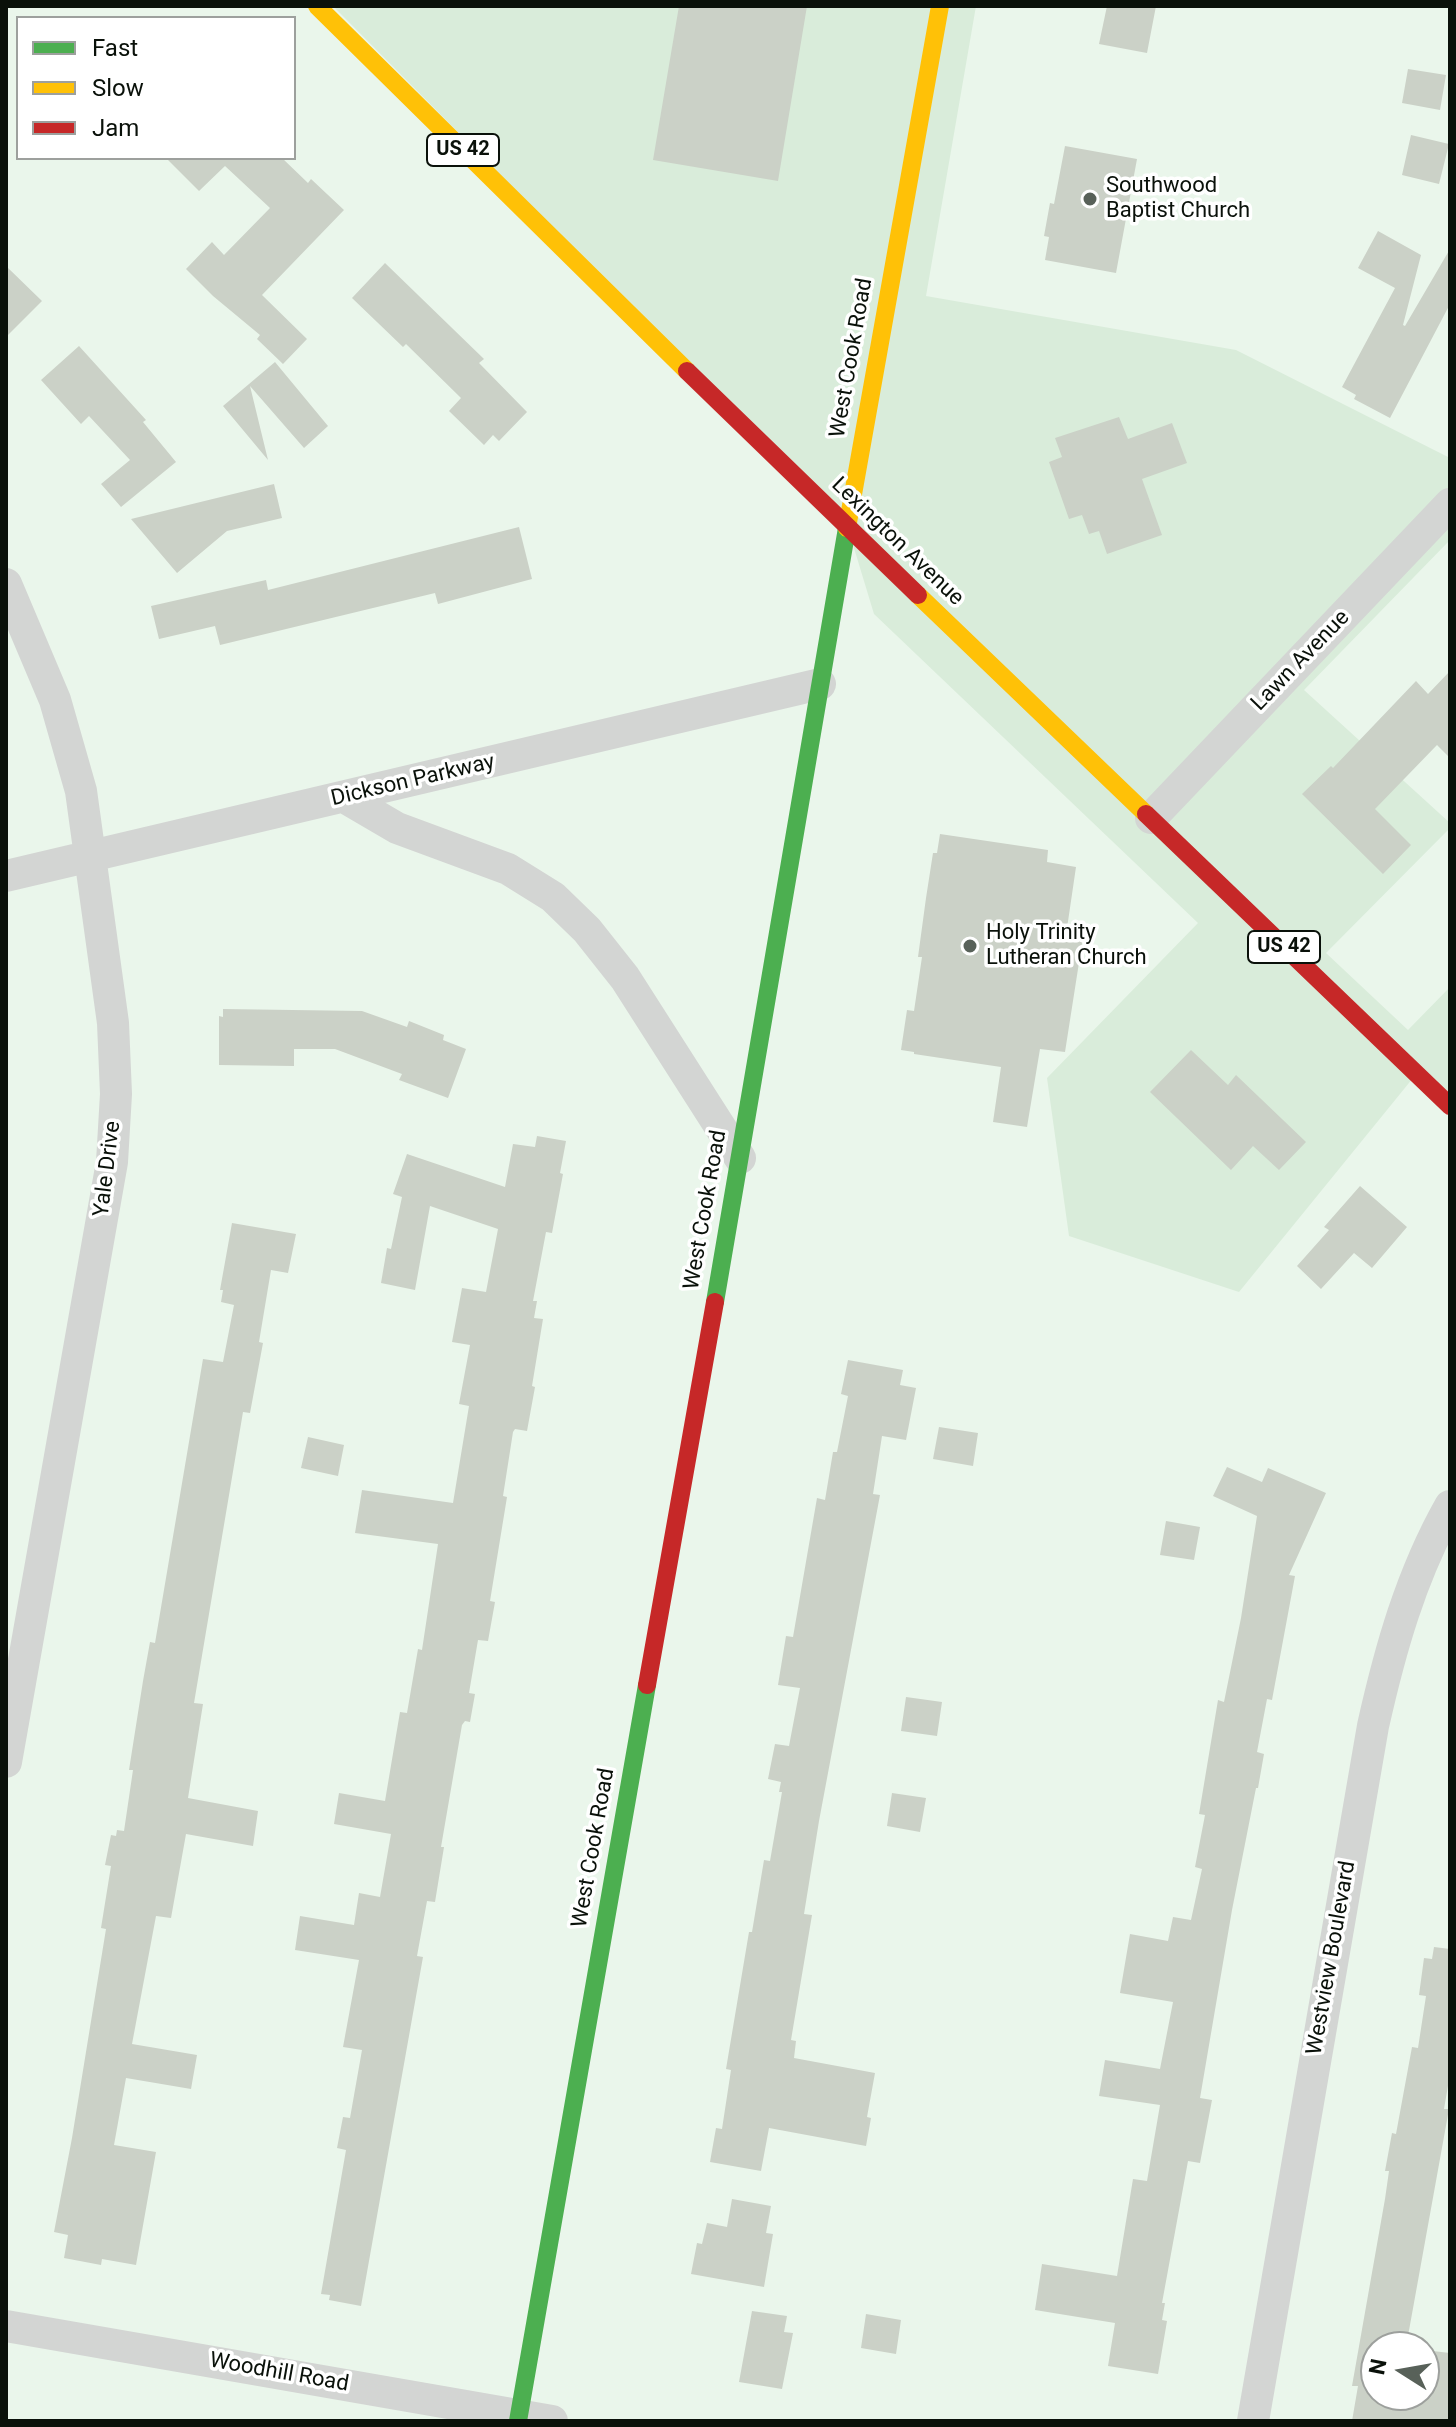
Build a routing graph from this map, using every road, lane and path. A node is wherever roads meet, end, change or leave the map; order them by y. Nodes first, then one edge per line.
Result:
1 (317, 6) edge
2 (940, 6) edge
3 (1450, 504) edge
4 (847, 525) junction
5 (6, 584) edge
6 (820, 684) junction
7 (344, 797) junction
8 (1151, 818) junction
9 (88, 857) junction
10 (6, 876) edge
11 (1450, 1106) edge
12 (740, 1158) junction
13 (1450, 1506) edge
14 (6, 1762) edge
15 (6, 2326) edge
16 (519, 2418) edge
17 (552, 2421) edge
18 (1253, 2421) edge

1 - 4 main road, Lexington Avenue / US 42
2 - 4 main road, West Cook Road
3 - 8 street, Lawn Avenue
4 - 6 main road, West Cook Road
4 - 8 main road, Lexington Avenue / US 42
5 - 9 street, Yale Drive
6 - 7 street, Dickson Parkway
6 - 12 main road, West Cook Road
7 - 9 street, Dickson Parkway
7 - 12 street
8 - 11 main road, Lexington Avenue / US 42
9 - 10 street, Dickson Parkway
9 - 14 street, Yale Drive
12 - 16 main road, West Cook Road
13 - 18 street, Westview Boulevard
15 - 16 street, Woodhill Road
16 - 17 street, Woodhill Road

